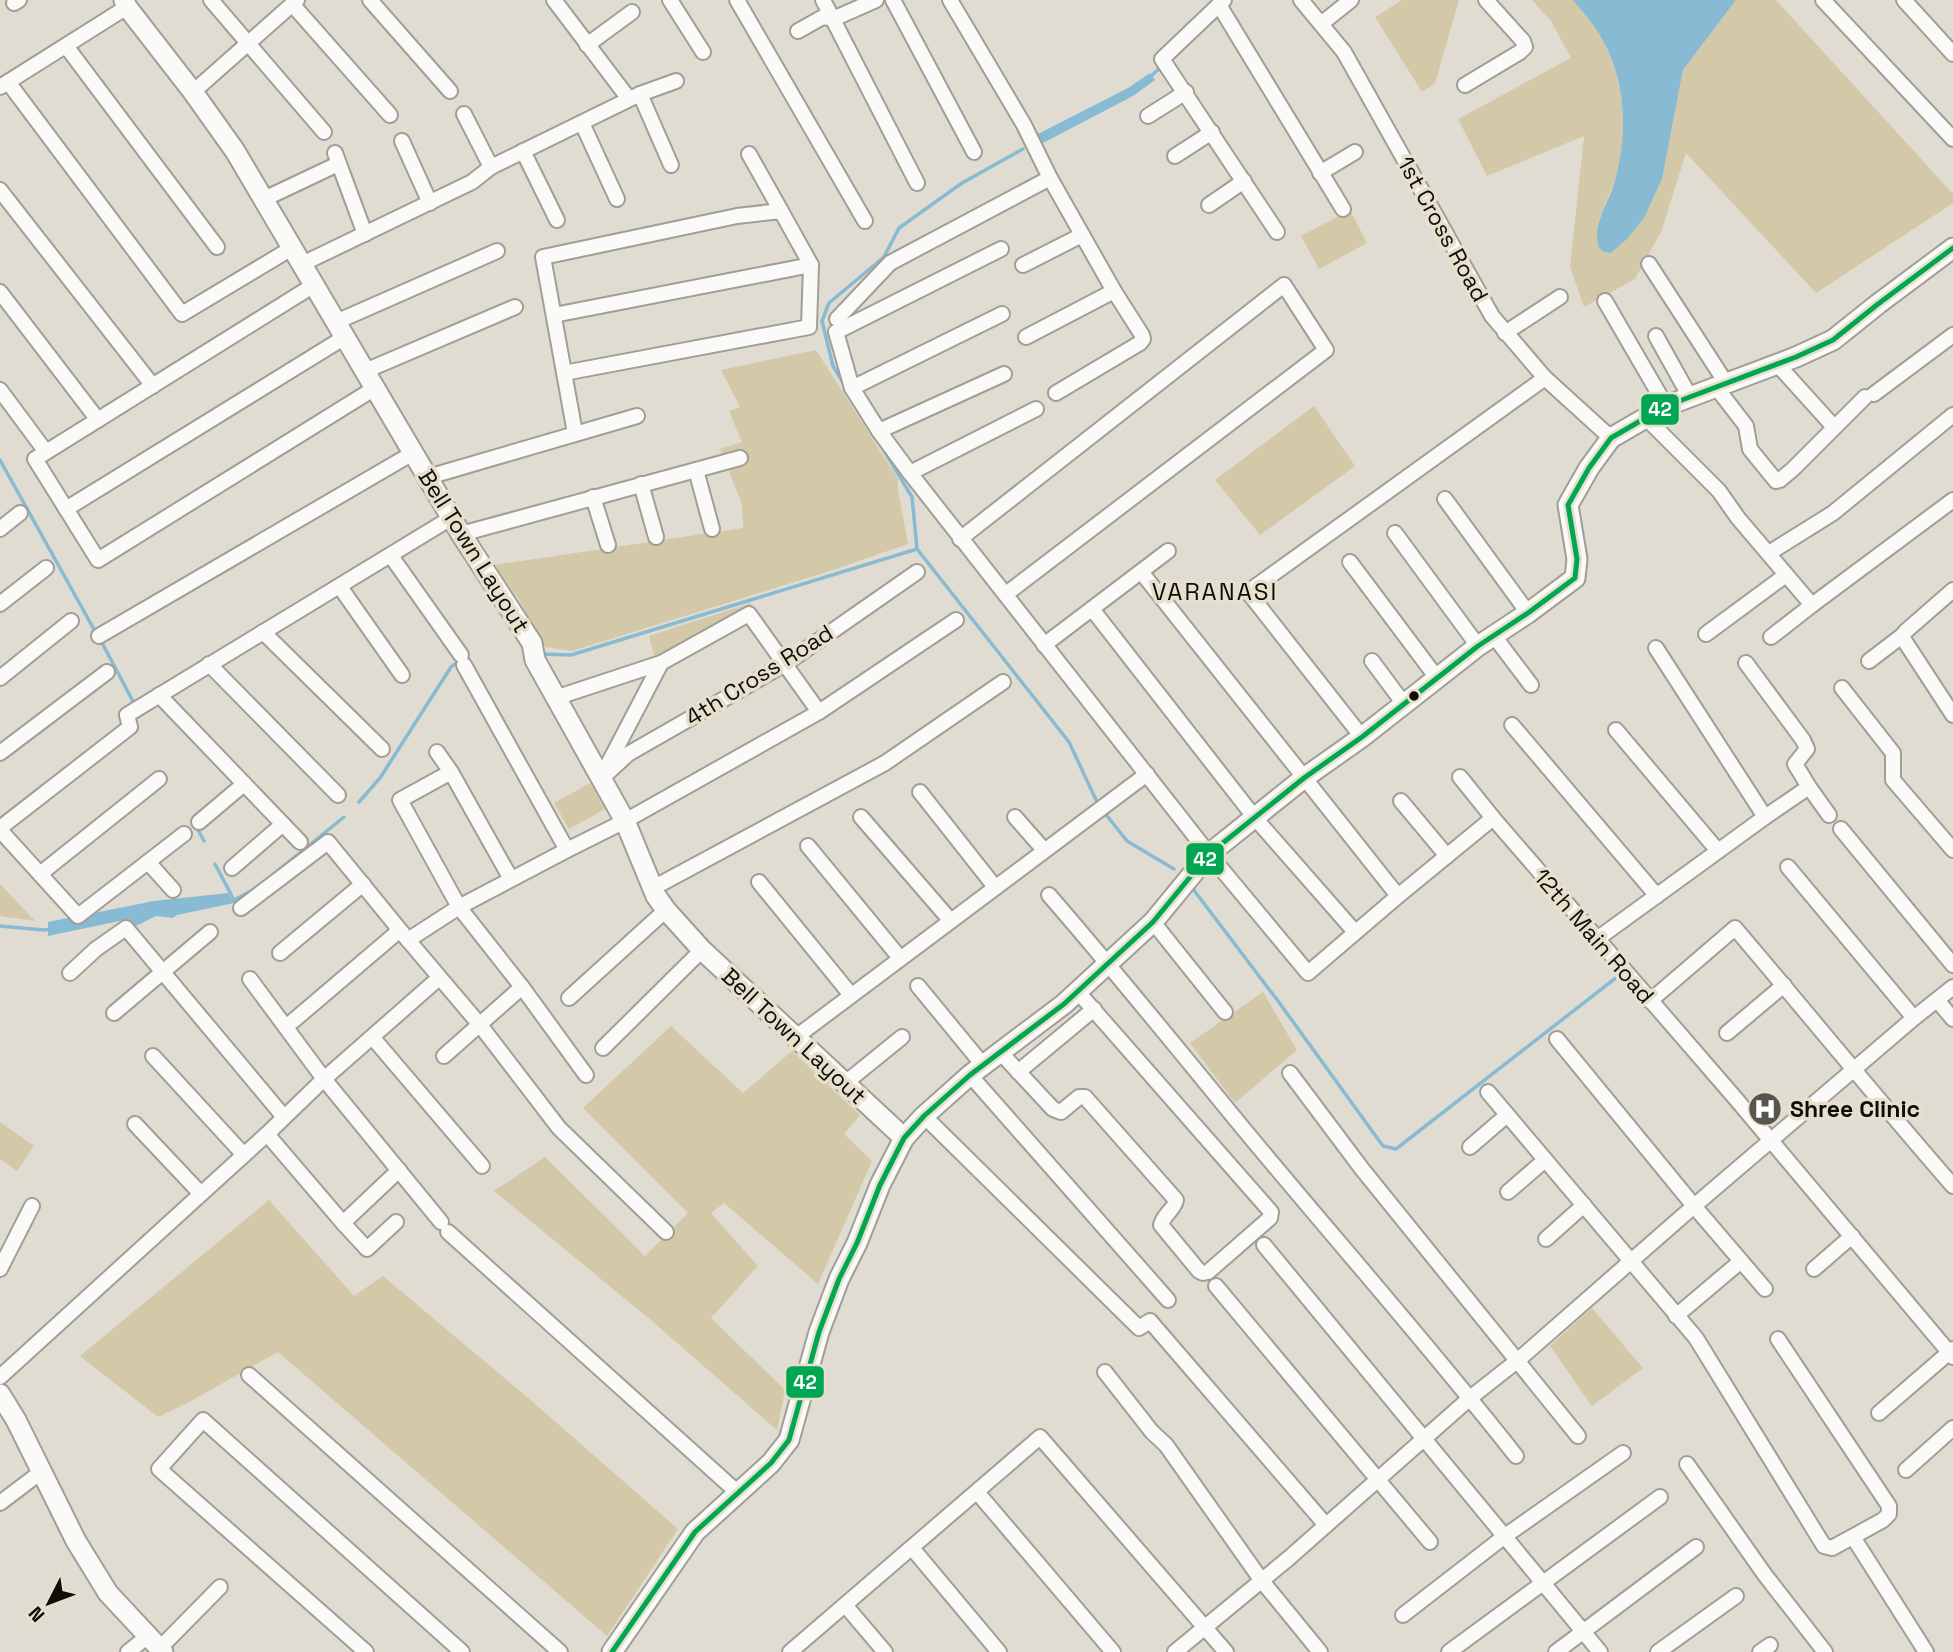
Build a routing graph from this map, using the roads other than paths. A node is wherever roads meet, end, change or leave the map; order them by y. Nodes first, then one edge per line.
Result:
1 (211, 0) edge
2 (370, 0) edge
3 (554, 0) edge
4 (670, 0) edge
5 (737, 0) edge
6 (823, 0) edge
7 (875, 0) edge
8 (893, 0) edge
9 (950, 0) edge
10 (1301, 0) edge
11 (1351, 0) edge
12 (1486, 0) edge
13 (1823, 0) edge
14 (1904, 0) edge
15 (295, 2) edge
16 (1222, 3) edge
17 (125, 4) edge
18 (632, 12) dead end
19 (833, 19) junction
20 (1321, 24) junction
21 (798, 31) dead end
22 (248, 43) junction
23 (587, 45) junction
24 (66, 46) junction
25 (703, 52) dead end
26 (1953, 54) edge
27 (676, 81) dead end
28 (4, 84) edge
29 (1465, 85) dead end
30 (450, 91) dead end
31 (193, 92) junction
32 (1186, 92) junction
33 (635, 97) junction
34 (464, 114) dead end
35 (390, 115) dead end
36 (1148, 116) dead end
37 (582, 122) junction
38 (324, 132) dead end
39 (1212, 132) junction
40 (1953, 139) edge
41 (401, 141) dead end
42 (523, 151) junction
43 (974, 152) dead end
44 (1355, 152) dead end
45 (749, 154) dead end
46 (1175, 156) dead end
47 (671, 165) dead end
48 (491, 167) junction
49 (1320, 173) junction
50 (1050, 178) junction
51 (1244, 181) junction
52 (917, 183) dead end
53 (0, 190) edge
54 (264, 199) junction
55 (617, 199) dead end
56 (430, 202) junction
57 (1209, 205) dead end
58 (1343, 209) dead end
59 (781, 211) junction
60 (557, 220) dead end
61 (865, 221) dead end
62 (1277, 232) dead end
63 (365, 234) junction
64 (1082, 234) junction
65 (217, 247) dead end
66 (1953, 248) edge
67 (1001, 249) dead end
68 (497, 251) dead end
69 (297, 256) junction
70 (1649, 264) dead end
71 (811, 265) junction
72 (1023, 265) dead end
73 (314, 285) junction
74 (1114, 291) junction
75 (0, 292) edge
76 (1560, 297) dead end
77 (1605, 301) dead end
78 (515, 307) dead end
79 (1002, 314) dead end
80 (554, 315) junction
81 (836, 319) dead end
82 (340, 329) junction
83 (1505, 333) junction
84 (1953, 335) edge
85 (1656, 336) dead end
86 (1026, 337) dead end
87 (1777, 364) junction
88 (564, 373) junction
89 (1004, 374) dead end
90 (1545, 378) junction
91 (370, 380) junction
92 (1721, 385) junction
93 (153, 386) junction
94 (852, 388) junction
95 (0, 390) edge
96 (1056, 393) dead end
97 (1690, 397) junction
98 (1666, 406) junction
99 (1036, 409) dead end
100 (637, 415) dead end
101 (1953, 415) edge
102 (1645, 417) junction
103 (98, 419) junction
104 (1834, 427) junction
105 (879, 431) junction
106 (575, 433) junction
107 (1611, 438) junction
108 (46, 452) junction
109 (413, 453) junction
110 (740, 458) dead end
111 (696, 470) junction
112 (910, 473) junction
113 (428, 477) junction
114 (641, 484) junction
115 (593, 498) junction
116 (1445, 499) dead end
117 (1953, 500) edge
118 (66, 509) junction
119 (20, 513) dead end
120 (456, 526) junction
121 (0, 529) edge
122 (712, 529) dead end
123 (1395, 534) dead end
124 (656, 537) dead end
125 (960, 539) junction
126 (608, 545) dead end
127 (1168, 551) dead end
128 (1769, 553) junction
129 (391, 556) junction
130 (1350, 562) dead end
131 (46, 568) dead end
132 (917, 572) dead end
133 (1142, 573) junction
134 (1786, 575) junction
135 (340, 587) junction
136 (1953, 590) edge
137 (1006, 594) junction
138 (0, 604) edge
139 (1812, 605) junction
140 (1092, 609) junction
141 (1528, 613) junction
142 (956, 620) dead end
143 (71, 621) dead end
144 (263, 632) junction
145 (1706, 634) dead end
146 (1903, 635) junction
147 (99, 636) dead end
148 (1771, 637) dead end
149 (1486, 641) junction
150 (1044, 645) junction
151 (1656, 648) dead end
152 (1372, 661) dead end
153 (1869, 661) dead end
154 (661, 663) junction
155 (1746, 663) dead end
156 (209, 664) junction
157 (785, 664) junction
158 (107, 672) dead end
159 (401, 675) dead end
160 (0, 678) edge
161 (1437, 678) junction
162 (1003, 682) dead end
163 (1531, 685) dead end
164 (1842, 688) dead end
165 (159, 695) junction
166 (555, 698) junction
167 (1404, 704) junction
168 (818, 712) junction
169 (1953, 715) edge
170 (1512, 725) dead end
171 (1616, 730) dead end
172 (1362, 737) junction
173 (382, 749) dead end
174 (437, 752) dead end
175 (0, 753) edge
176 (451, 772) junction
177 (1147, 774) junction
178 (1460, 777) dead end
179 (1304, 778) junction
180 (159, 779) dead end
181 (601, 779) junction
182 (244, 784) junction
183 (1809, 787) junction
184 (920, 792) dead end
185 (338, 795) dead end
186 (1401, 801) dead end
187 (1829, 815) dead end
188 (862, 817) dead end
189 (1015, 817) dead end
190 (1765, 817) junction
191 (1255, 818) junction
192 (1493, 818) junction
193 (625, 821) junction
194 (199, 822) dead end
195 (283, 824) junction
196 (0, 829) edge
197 (1841, 829) dead end
198 (184, 834) dead end
199 (300, 842) dead end
200 (808, 846) dead end
201 (567, 850) junction
202 (1044, 850) junction
203 (1953, 850) edge
204 (1718, 851) junction
205 (1209, 854) junction
206 (1447, 856) junction
207 (148, 862) junction
208 (1788, 867) dead end
209 (232, 868) dead end
210 (40, 874) junction
211 (511, 879) junction
212 (759, 882) dead end
213 (363, 884) junction
214 (995, 887) junction
215 (653, 888) junction
216 (173, 890) dead end
217 (1049, 895) dead end
218 (1398, 896) junction
219 (1657, 896) junction
220 (459, 907) junction
221 (241, 908) dead end
222 (666, 910) junction
223 (950, 920) junction
224 (1153, 922) junction
225 (1355, 932) junction
226 (210, 933) dead end
227 (404, 935) junction
228 (1597, 939) junction
229 (702, 950) junction
230 (280, 953) dead end
231 (900, 958) junction
232 (1108, 963) junction
233 (1953, 965) edge
234 (162, 971) junction
235 (70, 973) dead end
236 (439, 978) junction
237 (250, 979) dead end
238 (1784, 985) junction
239 (918, 986) dead end
240 (522, 987) junction
241 (1953, 987) edge
242 (1078, 992) junction
243 (851, 995) junction
244 (569, 998) dead end
245 (1937, 1000) junction
246 (1650, 1001) junction
247 (1094, 1009) junction
248 (1225, 1012) dead end
249 (114, 1013) dead end
250 (1914, 1018) junction
251 (1953, 1019) edge
252 (480, 1025) junction
253 (286, 1027) junction
254 (1727, 1032) dead end
255 (796, 1037) junction
256 (902, 1037) dead end
257 (373, 1038) junction
258 (1557, 1039) dead end
259 (603, 1048) dead end
260 (1000, 1052) junction
261 (153, 1056) dead end
262 (444, 1056) dead end
263 (976, 1070) junction
264 (1853, 1070) junction
265 (1018, 1072) junction
266 (1290, 1073) dead end
267 (586, 1075) dead end
268 (324, 1079) junction
269 (844, 1084) junction
270 (1488, 1092) dead end
271 (1507, 1115) junction
272 (924, 1116) junction
273 (284, 1117) junction
274 (135, 1124) dead end
275 (267, 1134) junction
276 (904, 1138) junction
277 (1771, 1141) junction
278 (1470, 1147) dead end
279 (244, 1155) junction
280 (1545, 1160) junction
281 (482, 1166) dead end
282 (399, 1170) junction
283 (1953, 1186) edge
284 (1508, 1192) dead end
285 (201, 1194) junction
286 (1584, 1205) junction
287 (32, 1206) dead end
288 (1694, 1206) junction
289 (396, 1222) dead end
290 (343, 1223) junction
291 (666, 1232) dead end
292 (1852, 1236) junction
293 (1546, 1239) dead end
294 (1264, 1245) dead end
295 (1630, 1261) junction
296 (1741, 1261) junction
297 (0, 1269) edge
298 (1814, 1269) dead end
299 (1216, 1286) dead end
300 (1765, 1289) dead end
301 (1168, 1300) dead end
302 (1676, 1316) junction
303 (1778, 1339) dead end
304 (1952, 1353) edge
305 (1517, 1361) junction
306 (1105, 1372) dead end
307 (249, 1375) dead end
308 (0, 1377) edge
309 (0, 1394) edge
310 (1470, 1398) junction
311 (1879, 1413) dead end
312 (1953, 1429) edge
313 (1578, 1436) dead end
314 (1424, 1438) junction
315 (1623, 1453) dead end
316 (1516, 1456) dead end
317 (1687, 1464) dead end
318 (1906, 1470) dead end
319 (41, 1472) junction
320 (1377, 1480) junction
321 (737, 1492) junction
322 (977, 1492) junction
323 (1660, 1497) dead end
324 (0, 1503) edge
325 (1325, 1524) junction
326 (1505, 1536) junction
327 (1853, 1537) junction
328 (1430, 1542) dead end
329 (1696, 1547) dead end
330 (912, 1548) junction
331 (1262, 1581) junction
332 (1543, 1583) junction
333 (220, 1587) dead end
334 (1735, 1596) dead end
335 (845, 1605) junction
336 (1403, 1615) dead end
337 (1205, 1627) junction
338 (1583, 1631) junction
339 (157, 1645) edge
340 (128, 1652) edge
341 (366, 1652) edge
342 (463, 1652) edge
343 (560, 1652) edge
344 (612, 1652) edge
345 (790, 1652) edge
346 (885, 1652) edge
347 (999, 1652) edge
348 (1113, 1652) edge
349 (1175, 1652) edge
350 (1226, 1652) edge
351 (1320, 1652) edge
352 (1449, 1652) edge
353 (1556, 1652) edge
354 (1600, 1652) edge
355 (1658, 1652) edge
356 (1825, 1652) edge
357 (1926, 1652) edge

1 - 22 street
2 - 30 street
3 - 23 street
4 - 25 street
5 - 61 street
6 - 19 street
7 - 19 street
8 - 43 street
9 - 50 street
10 - 20 street, 1st Cross Road
11 - 20 street
12 - 29 street
13 - 40 street
14 - 26 street
15 - 22 street
15 - 35 street
16 - 32 street
16 - 49 street
17 - 24 street
17 - 31 street, Bell Town Layout
18 - 23 street
19 - 21 street
19 - 52 street
20 - 83 street, 1st Cross Road
22 - 31 street
22 - 38 street
23 - 33 street
24 - 28 street
24 - 65 street
27 - 33 street
28 - 69 street
31 - 54 street, Bell Town Layout
32 - 36 street
32 - 39 street
33 - 37 street
33 - 47 street
34 - 48 street
37 - 42 street
37 - 55 street
39 - 46 street
39 - 51 street
41 - 56 street
42 - 48 street
42 - 60 street
44 - 49 street
45 - 59 street
48 - 56 street
49 - 58 street
50 - 64 street
50 - 81 street
51 - 57 street
51 - 62 street
53 - 93 street
54 - 63 street
54 - 69 street, Bell Town Layout
56 - 63 street
59 - 71 street
59 - 80 street
63 - 69 street
64 - 72 street
64 - 74 street
66 - 87 street
67 - 94 street
68 - 82 street
69 - 73 street, Bell Town Layout
70 - 92 street
71 - 80 street
71 - 88 street
73 - 82 street, Bell Town Layout
73 - 93 street
74 - 86 street
74 - 96 street
75 - 103 street
76 - 83 street
77 - 98 street
78 - 91 street
79 - 94 street
80 - 88 street
82 - 91 street, Bell Town Layout
82 - 118 street
83 - 90 street, 1st Cross Road
84 - 104 street
85 - 97 street
87 - 92 street
87 - 104 street
88 - 106 street
89 - 105 street
90 - 107 street, 1st Cross Road
90 - 172 street
91 - 109 street, Bell Town Layout
91 - 118 street
92 - 97 street
92 - 104 street
93 - 103 street
94 - 105 street
95 - 108 street
97 - 98 street
98 - 102 street
99 - 112 street
100 - 106 street
101 - 128 street
102 - 107 street
102 - 128 street
103 - 108 street
105 - 112 street
106 - 113 street
107 - 141 street
108 - 118 street
109 - 113 street, Bell Town Layout
109 - 147 street
110 - 111 street
111 - 114 street
111 - 122 street
112 - 125 street
113 - 120 street, Bell Town Layout
114 - 115 street
114 - 124 street
115 - 120 street
115 - 126 street
116 - 141 street
117 - 139 street
119 - 121 street
120 - 129 street
120 - 166 street, Bell Town Layout
123 - 149 street
125 - 137 street
125 - 137 street
127 - 133 street
128 - 134 street
129 - 135 street
129 - 201 street
130 - 161 street
131 - 138 street
132 - 157 street, 4th Cross Road
133 - 140 street
133 - 179 street
134 - 139 street
134 - 145 street
135 - 144 street
135 - 159 street
136 - 146 street
137 - 150 street
139 - 148 street
140 - 150 street
140 - 191 street
141 - 149 street
142 - 168 street
143 - 160 street
144 - 156 street
144 - 173 street
146 - 153 street
146 - 169 street
149 - 161 street
149 - 163 street
150 - 177 street
151 - 190 street
152 - 167 street
154 - 157 street
154 - 166 street
154 - 181 street
155 - 183 street
156 - 165 street
156 - 185 street
157 - 168 street
157 - 181 street, 4th Cross Road
158 - 175 street
161 - 167 street
162 - 215 street
164 - 203 street
165 - 182 street
165 - 196 street
166 - 181 street, Bell Town Layout
167 - 172 street
168 - 193 street
170 - 219 street
171 - 204 street
172 - 179 street
174 - 176 street
176 - 211 street
176 - 220 street
177 - 202 street
177 - 205 street
178 - 192 street, 12th Main Road
179 - 191 street
179 - 218 street
180 - 210 street
181 - 193 street, Bell Town Layout
182 - 194 street
182 - 195 street
183 - 187 street
183 - 190 street
184 - 214 street
186 - 206 street
188 - 223 street
189 - 202 street
190 - 204 street
191 - 205 street
191 - 225 street
192 - 206 street
192 - 228 street, 12th Main Road
193 - 201 street
193 - 215 street, Bell Town Layout
195 - 199 street
195 - 209 street
196 - 210 street
197 - 233 street
198 - 207 street
200 - 231 street
201 - 211 street
202 - 214 street
204 - 219 street
205 - 224 street
205 - 225 street
206 - 218 street
207 - 210 street
207 - 216 street
208 - 250 street
211 - 220 street
212 - 243 street
213 - 221 street
213 - 227 street
213 - 230 street
214 - 223 street
215 - 222 street, Bell Town Layout
217 - 232 street
218 - 225 street
219 - 228 street
220 - 227 street
220 - 240 street
222 - 229 street, Bell Town Layout
222 - 244 street
223 - 231 street
224 - 232 street
224 - 248 street
226 - 234 street
227 - 236 street
227 - 253 street
228 - 246 street, 12th Main Road
229 - 255 street, Bell Town Layout
229 - 259 street
231 - 243 street
232 - 242 street
232 - 310 street
234 - 235 street
234 - 249 street
234 - 273 street
236 - 252 street
236 - 257 street
237 - 253 street
238 - 246 street
238 - 254 street
238 - 264 street
239 - 263 street
240 - 252 street
240 - 267 street
241 - 245 street
242 - 247 street
242 - 260 street
243 - 255 street
245 - 250 street
245 - 251 street
246 - 277 street, 12th Main Road
247 - 265 street
247 - 265 street
250 - 264 street
252 - 262 street
252 - 291 street
253 - 268 street
255 - 269 street, Bell Town Layout
256 - 269 street
257 - 268 street
257 - 281 street
258 - 288 street
260 - 263 street
260 - 265 street
261 - 279 street
263 - 272 street
263 - 301 street
264 - 277 street
264 - 283 street
266 - 305 street
268 - 273 street
268 - 282 street
269 - 276 street, Bell Town Layout
270 - 271 street
271 - 278 street
271 - 280 street
272 - 276 street
272 - 325 street
273 - 275 street
274 - 285 street
275 - 279 street
275 - 290 street
276 - 321 street
277 - 288 street
277 - 292 street, 12th Main Road
279 - 285 street
280 - 284 street
280 - 286 street
282 - 290 street
282 - 321 street
285 - 308 street
286 - 293 street
286 - 295 street
287 - 297 street
288 - 295 street
288 - 296 street
289 - 290 street
292 - 298 street
292 - 304 street, 12th Main Road
294 - 314 street
295 - 302 street
295 - 305 street
296 - 300 street
296 - 302 street
299 - 320 street
302 - 327 street
303 - 327 street
304 - 311 street
305 - 310 street
305 - 313 street
306 - 331 street
307 - 343 street
309 - 319 street
310 - 314 street
310 - 316 street
312 - 318 street
314 - 320 street
314 - 326 street
315 - 326 street
317 - 356 street
319 - 324 street
319 - 339 street
320 - 325 street
320 - 328 street
321 - 344 street
322 - 330 street
322 - 337 street
322 - 348 street
323 - 332 street
325 - 331 street
326 - 332 street
326 - 336 street
327 - 357 street
329 - 338 street
330 - 335 street
330 - 347 street
331 - 337 street
331 - 351 street
332 - 338 street
332 - 352 street
333 - 339 street
334 - 355 street
335 - 345 street
335 - 346 street
337 - 349 street
337 - 350 street
338 - 353 street
338 - 354 street
339 - 340 street
341 - 342 street

